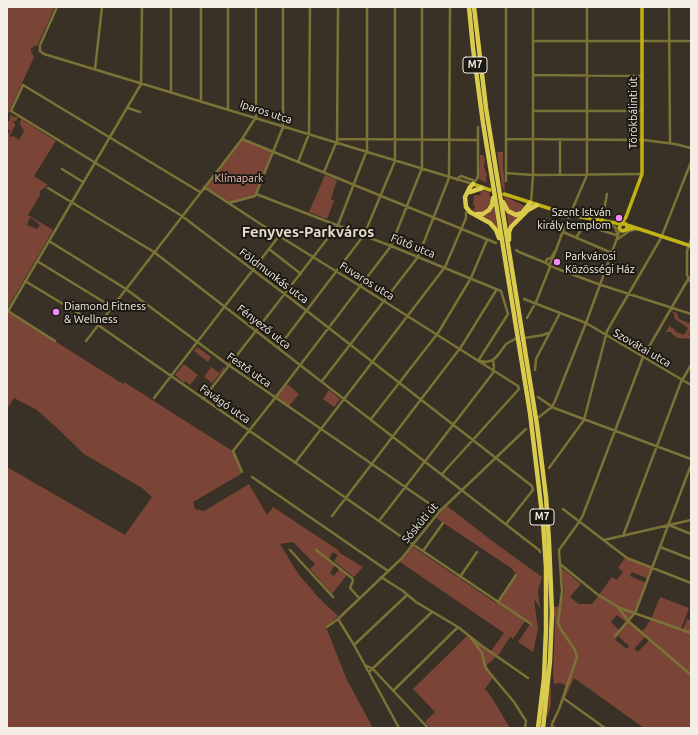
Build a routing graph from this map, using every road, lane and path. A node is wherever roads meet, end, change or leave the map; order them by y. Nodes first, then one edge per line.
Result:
1 (57, 7) edge
2 (102, 7) edge
3 (142, 7) edge
4 (171, 7) edge
5 (201, 7) edge
6 (228, 7) edge
7 (256, 7) edge
8 (283, 7) edge
9 (310, 7) edge
10 (338, 7) edge
11 (367, 7) edge
12 (395, 7) edge
13 (422, 7) edge
14 (450, 7) edge
15 (469, 7) edge
16 (474, 7) edge
17 (506, 7) edge
18 (533, 7) edge
19 (587, 7) edge
20 (642, 7) edge
21 (669, 7) edge
22 (533, 41) junction
23 (588, 41) junction
24 (691, 41) edge
25 (642, 42) junction
26 (670, 42) junction
27 (95, 69) junction
28 (533, 75) junction
29 (586, 76) junction
30 (642, 76) junction
31 (141, 83) junction
32 (171, 92) junction
33 (201, 102) junction
34 (128, 108) junction
35 (228, 109) junction
36 (533, 111) junction
37 (587, 111) junction
38 (642, 111) junction
39 (140, 112) dead end
40 (255, 118) junction
41 (283, 127) junction
42 (478, 127) dead end
43 (309, 135) junction
44 (110, 138) junction
45 (242, 139) junction
46 (337, 139) junction
47 (395, 139) junction
48 (506, 139) junction
49 (533, 139) junction
50 (560, 139) junction
51 (587, 139) junction
52 (367, 140) junction
53 (422, 140) junction
54 (450, 140) junction
55 (478, 140) junction
56 (642, 140) junction
57 (670, 143) junction
58 (336, 144) junction
59 (691, 148) edge
60 (274, 152) junction
61 (366, 152) junction
62 (395, 161) junction
63 (298, 162) junction
64 (691, 162) edge
65 (95, 163) junction
66 (62, 169) dead end
67 (421, 169) junction
68 (324, 172) junction
69 (506, 173) junction
70 (560, 174) junction
71 (642, 174) junction
72 (533, 175) junction
73 (587, 175) junction
74 (450, 178) junction
75 (457, 180) junction
76 (506, 181) dead end
77 (83, 182) junction
78 (467, 183) junction
79 (474, 183) junction
80 (492, 183) junction
81 (354, 185) junction
82 (204, 187) junction
83 (48, 188) dead end
84 (482, 188) junction
85 (469, 190) junction
86 (490, 190) dead end
87 (499, 191) junction
88 (200, 192) junction
89 (256, 194) junction
90 (504, 194) dead end
91 (607, 194) dead end
92 (380, 195) junction
93 (71, 202) junction
94 (229, 204) junction
95 (537, 205) joint
96 (407, 206) junction
97 (528, 206) junction
98 (466, 213) dead end
99 (570, 215) junction
100 (182, 216) junction
101 (434, 217) junction
102 (602, 221) junction
103 (611, 225) junction
104 (338, 226) junction
105 (623, 227) junction
106 (462, 228) junction
107 (638, 229) junction
108 (563, 232) junction
109 (364, 235) junction
110 (616, 235) dead end
111 (279, 236) junction
112 (661, 236) junction
113 (576, 238) junction
114 (691, 239) edge
115 (487, 240) junction
116 (49, 241) junction
117 (617, 241) junction
118 (496, 243) dead end
119 (690, 245) edge
120 (391, 246) junction
121 (270, 248) junction
122 (516, 250) dead end
123 (154, 252) junction
124 (612, 253) junction
125 (314, 257) junction
126 (418, 257) junction
127 (507, 259) junction
128 (37, 261) junction
129 (549, 262) junction
130 (445, 267) junction
131 (253, 270) junction
132 (337, 271) junction
133 (301, 274) junction
134 (471, 278) junction
135 (690, 278) edge
136 (25, 281) junction
137 (691, 283) edge
138 (600, 285) junction
139 (360, 286) junction
140 (126, 288) junction
141 (497, 289) junction
142 (285, 294) junction
143 (629, 294) junction
144 (524, 298) dead end
145 (384, 301) junction
146 (536, 303) junction
147 (112, 307) junction
148 (225, 307) junction
149 (670, 308) junction
150 (8, 311) edge
151 (307, 311) junction
152 (560, 313) junction
153 (691, 314) edge
154 (408, 316) junction
155 (527, 318) dead end
156 (586, 323) junction
157 (98, 325) junction
158 (328, 328) junction
159 (256, 331) junction
160 (550, 332) junction
161 (437, 334) junction
162 (605, 336) junction
163 (525, 338) dead end
164 (515, 339) dead end
165 (55, 341) dead end
166 (86, 341) dead end
167 (197, 343) junction
168 (350, 345) junction
169 (278, 348) junction
170 (460, 348) junction
171 (643, 357) junction
172 (478, 360) junction
173 (493, 360) junction
174 (373, 363) junction
175 (300, 365) junction
176 (691, 365) edge
177 (230, 366) junction
178 (494, 370) junction
179 (535, 370) dead end
180 (171, 376) junction
181 (682, 380) junction
182 (322, 382) junction
183 (399, 383) junction
184 (691, 385) edge
185 (154, 398) dead end
186 (275, 398) junction
187 (538, 398) dead end
188 (203, 399) junction
189 (344, 399) junction
190 (421, 400) junction
191 (552, 407) junction
192 (540, 417) dead end
193 (371, 419) junction
194 (584, 420) junction
195 (453, 424) junction
196 (321, 429) junction
197 (526, 429) dead end
198 (249, 431) junction
199 (614, 431) junction
200 (393, 436) junction
201 (473, 440) junction
202 (656, 447) junction
203 (496, 457) junction
204 (691, 460) edge
205 (425, 461) junction
206 (295, 463) junction
207 (371, 464) junction
208 (691, 465) edge
209 (549, 468) dead end
210 (242, 472) dead end
211 (442, 474) junction
212 (252, 477) dead end
213 (404, 488) junction
214 (462, 489) junction
215 (345, 497) junction
216 (563, 509) dead end
217 (440, 511) junction
218 (332, 516) dead end
219 (691, 520) edge
220 (379, 521) junction
221 (579, 522) junction
222 (443, 523) dead end
223 (506, 524) junction
224 (669, 525) junction
225 (691, 534) edge
226 (623, 536) junction
227 (604, 541) junction
228 (413, 545) junction
229 (660, 547) junction
230 (290, 550) dead end
231 (316, 550) dead end
232 (423, 551) junction
233 (477, 552) dead end
234 (540, 552) dead end
235 (691, 559) edge
236 (559, 564) junction
237 (652, 568) junction
238 (388, 570) junction
239 (516, 575) dead end
240 (381, 577) junction
241 (460, 577) junction
242 (691, 583) edge
243 (407, 595) junction
244 (333, 597) dead end
245 (359, 598) junction
246 (498, 602) junction
247 (618, 607) junction
248 (432, 612) junction
249 (635, 613) junction
250 (338, 619) junction
251 (628, 621) junction
252 (531, 624) dead end
253 (327, 627) dead end
254 (458, 627) junction
255 (691, 634) edge
256 (469, 636) junction
257 (616, 636) dead end
258 (354, 645) junction
259 (365, 665) junction
260 (373, 669) junction
261 (369, 672) junction
262 (691, 675) edge
263 (528, 678) dead end
264 (393, 691) junction
265 (563, 698) junction
266 (399, 728) edge
267 (428, 728) edge
268 (525, 728) edge
269 (538, 728) edge
270 (543, 728) edge
271 (553, 728) edge
272 (605, 728) edge

1 - 27 street, Iparos utca
2 - 27 street
3 - 31 street
4 - 32 street
5 - 33 street
6 - 35 street
7 - 40 street
8 - 41 street
9 - 43 street
10 - 46 street
11 - 52 street
12 - 47 street
13 - 53 street
14 - 54 street
15 - 80 highway, M7
16 - 87 highway, M7
17 - 48 street
18 - 22 street
19 - 23 street
20 - 25 main road, Törökbálinti út
21 - 26 street
22 - 23 street
22 - 28 street
23 - 25 street
23 - 29 street
24 - 26 street
25 - 26 street
25 - 30 main road, Törökbálinti út
26 - 57 street
27 - 31 street, Iparos utca
28 - 29 street
28 - 36 street
29 - 30 street
29 - 37 street
30 - 38 main road, Törökbálinti út
31 - 32 street, Iparos utca
31 - 34 street
32 - 33 street, Iparos utca
33 - 35 street, Iparos utca
34 - 39 street
34 - 44 street
35 - 40 street, Iparos utca
36 - 37 street
36 - 49 street
37 - 38 street
37 - 51 street
38 - 56 main road, Törökbálinti út
40 - 41 street, Iparos utca
40 - 45 street
41 - 43 street, Iparos utca
41 - 60 street
42 - 55 street
43 - 58 street, Iparos utca
43 - 63 street
44 - 65 street
44 - 65 street, Földmunkás utca
44 - 88 street
45 - 60 street
45 - 82 street
46 - 52 street
46 - 58 street
47 - 52 street
47 - 53 street
47 - 62 street
48 - 49 street
48 - 69 street
49 - 50 street
49 - 72 street
50 - 51 street
50 - 70 street
51 - 56 street
51 - 73 street
52 - 61 street
53 - 54 street
53 - 67 street
54 - 55 street
54 - 74 street
55 - 79 street
56 - 57 street
56 - 71 main road, Törökbálinti út
57 - 59 street
58 - 61 street, Iparos utca
58 - 68 street
60 - 63 street
60 - 89 street
61 - 62 street, Iparos utca
61 - 81 street
62 - 67 street, Iparos utca
62 - 92 street
63 - 68 street
64 - 112 street
65 - 77 street
65 - 100 street, Földmunkás utca
66 - 77 street
67 - 74 street, Iparos utca
67 - 96 street
68 - 81 street
69 - 72 street
69 - 76 street
70 - 72 street
70 - 73 street
71 - 73 street
71 - 105 main road, Törökbálinti út
72 - 97 street
73 - 99 street
74 - 75 street, Iparos utca
74 - 101 street
75 - 78 street, Iparos utca
75 - 79 street
77 - 93 street
78 - 79 street, Iparos utca
78 - 85 highway
79 - 84 main road, Iparos utca
79 - 85 highway
80 - 85 highway
80 - 127 highway, M7
81 - 92 street
81 - 104 street
82 - 88 street
82 - 94 street, Fuvaros utca
83 - 93 street, Fényező utca
84 - 85 highway
84 - 86 main road, Iparos utca
85 - 127 highway
87 - 97 highway
87 - 127 highway, M7
88 - 100 street
89 - 94 street
89 - 104 street, Fűtő utca
90 - 97 main road
91 - 102 street
92 - 96 street
92 - 109 street
93 - 116 street
93 - 123 street, Fényező utca
94 - 111 street, Fuvaros utca
95 - 97 highway
95 - 99 main road
96 - 101 street
96 - 120 street
97 - 127 highway
98 - 106 street
99 - 102 main road
99 - 108 street
100 - 123 street
100 - 131 street, Földmunkás utca
101 - 106 street
101 - 126 street
102 - 103 main road
102 - 105 main road
103 - 105 main road
103 - 117 street
104 - 109 street, Fűtő utca
104 - 125 street
105 - 107 main road
105 - 117 street
106 - 115 street
106 - 130 street
107 - 112 main road
107 - 117 street
108 - 113 street
108 - 129 street
109 - 120 street, Fűtő utca
109 - 132 street
110 - 113 street
111 - 121 street
111 - 125 street, Fuvaros utca
112 - 119 main road
112 - 143 street
113 - 124 street
114 - 119 street
115 - 118 street
115 - 134 street
116 - 128 street
116 - 140 street, Festő utca
117 - 124 street
119 - 135 street
120 - 126 street, Fűtő utca
120 - 139 street
121 - 131 street
121 - 133 street
122 - 129 street
123 - 140 street
123 - 148 street, Fényező utca
124 - 138 street
125 - 132 street, Fuvaros utca
125 - 133 street
126 - 130 street, Fűtő utca
126 - 145 street
127 - 269 highway, M7
127 - 270 highway, M7
128 - 136 street
128 - 147 street
129 - 138 street
129 - 146 street
130 - 134 street, Fűtő utca
130 - 154 street
131 - 142 street, Földmunkás utca
131 - 148 street
132 - 139 street, Fuvaros utca
132 - 151 street
133 - 142 street
134 - 141 street, Fűtő utca
134 - 161 street
135 - 137 street
135 - 149 street
136 - 150 street
136 - 157 street, Favágó utca
138 - 143 street
138 - 156 street
139 - 145 street, Fuvaros utca
139 - 158 street
140 - 147 street
140 - 167 street, Festő utca
141 - 170 street
141 - 172 street
142 - 151 street, Földmunkás utca
142 - 159 street
143 - 149 street
143 - 162 street
144 - 146 street
145 - 154 street, Fuvaros utca
145 - 168 street
146 - 152 street
146 - 155 street
147 - 157 street
148 - 159 street, Fényező utca
148 - 167 street
149 - 153 street
149 - 171 street
150 - 165 street
151 - 158 street, Földmunkás utca
151 - 169 street
152 - 156 street
152 - 160 street
154 - 161 street, Fuvaros utca
154 - 174 street
156 - 162 street, Szovátai utca
156 - 191 street
157 - 166 street
157 - 180 street, Favágó utca
158 - 168 street, Földmunkás utca
158 - 175 street
159 - 169 street, Fényező utca
159 - 177 street
160 - 163 street
160 - 179 street
161 - 170 street, Fuvaros utca
161 - 183 street
162 - 171 street, Szovátai utca
162 - 194 street
164 - 173 street
167 - 177 street, Festő utca
167 - 180 street
168 - 174 street, Földmunkás utca
168 - 182 street
169 - 175 street, Fényező utca
170 - 172 street, Fuvaros utca
170 - 190 street
171 - 181 street, Szovátai utca
171 - 199 street
172 - 173 street
172 - 178 street, Fuvaros utca
173 - 178 street
174 - 183 street, Földmunkás utca
174 - 189 street
175 - 182 street, Fényező utca
175 - 186 street
176 - 181 street
177 - 186 street, Festő utca
177 - 188 street
178 - 195 street
178 - 201 street, Fuvaros utca
180 - 185 street
180 - 188 street, Favágó utca
181 - 184 street, Szovátai utca
181 - 202 street
182 - 189 street, Fényező utca
183 - 190 street, Földmunkás utca
183 - 193 street
186 - 196 street, Festő utca
186 - 198 street
187 - 191 street
188 - 198 street, Favágó utca
189 - 193 street, Fényező utca
189 - 196 street
190 - 195 street, Földmunkás utca
190 - 200 street
191 - 192 street
191 - 194 street
193 - 200 street, Fényező utca
194 - 199 street
194 - 209 street
195 - 201 street, Földmunkás utca
195 - 205 street
196 - 206 street
196 - 207 street, Festő utca
197 - 203 street, Sóskúti út
198 - 206 street, Favágó utca
198 - 210 street
199 - 202 street
199 - 221 street
200 - 205 street, Fényező utca
200 - 207 street
201 - 203 street, Földmunkás utca
201 - 211 street
202 - 204 street
202 - 226 street
203 - 214 street, Sóskúti út
203 - 223 street, Földmunkás utca
205 - 211 street, Fényező utca
205 - 213 street
206 - 215 street, Favágó utca
207 - 213 street, Festő utca
207 - 215 street
208 - 224 street
211 - 214 street, Fényező utca
212 - 238 street
213 - 217 street, Festő utca
213 - 220 street
214 - 217 street, Sóskúti út
214 - 223 street, Fényező utca
215 - 218 street
215 - 220 street, Favágó utca
216 - 221 street
217 - 228 street, Sóskúti út
219 - 224 street
220 - 228 street, Favágó utca
221 - 227 street
221 - 236 street
222 - 232 street
223 - 234 street, Fényező utca
224 - 225 street
224 - 226 street
224 - 229 street
226 - 227 street
227 - 237 street
228 - 232 street, Favágó utca
228 - 238 street, Sóskúti út
229 - 235 street
229 - 237 street
230 - 244 street
231 - 245 street
232 - 241 street, Favágó utca
233 - 241 street
236 - 247 street
236 - 265 street
237 - 242 street
237 - 249 street
238 - 240 street, Sóskúti út
239 - 246 street
240 - 243 street
240 - 245 street, Sóskúti út
241 - 246 street, Favágó utca
243 - 248 street
243 - 258 street
245 - 250 street, Sóskúti út
246 - 252 street, Favágó utca
247 - 249 street
247 - 251 street
248 - 254 street
248 - 260 street
249 - 251 street
249 - 255 street
250 - 253 street, Sóskúti út
250 - 258 street
251 - 257 street
251 - 262 street
254 - 256 street
254 - 264 street
256 - 263 street
256 - 268 street
258 - 259 street
259 - 260 street
259 - 261 street
260 - 261 street
260 - 264 street
261 - 266 street
264 - 267 street
265 - 271 street
265 - 272 street

